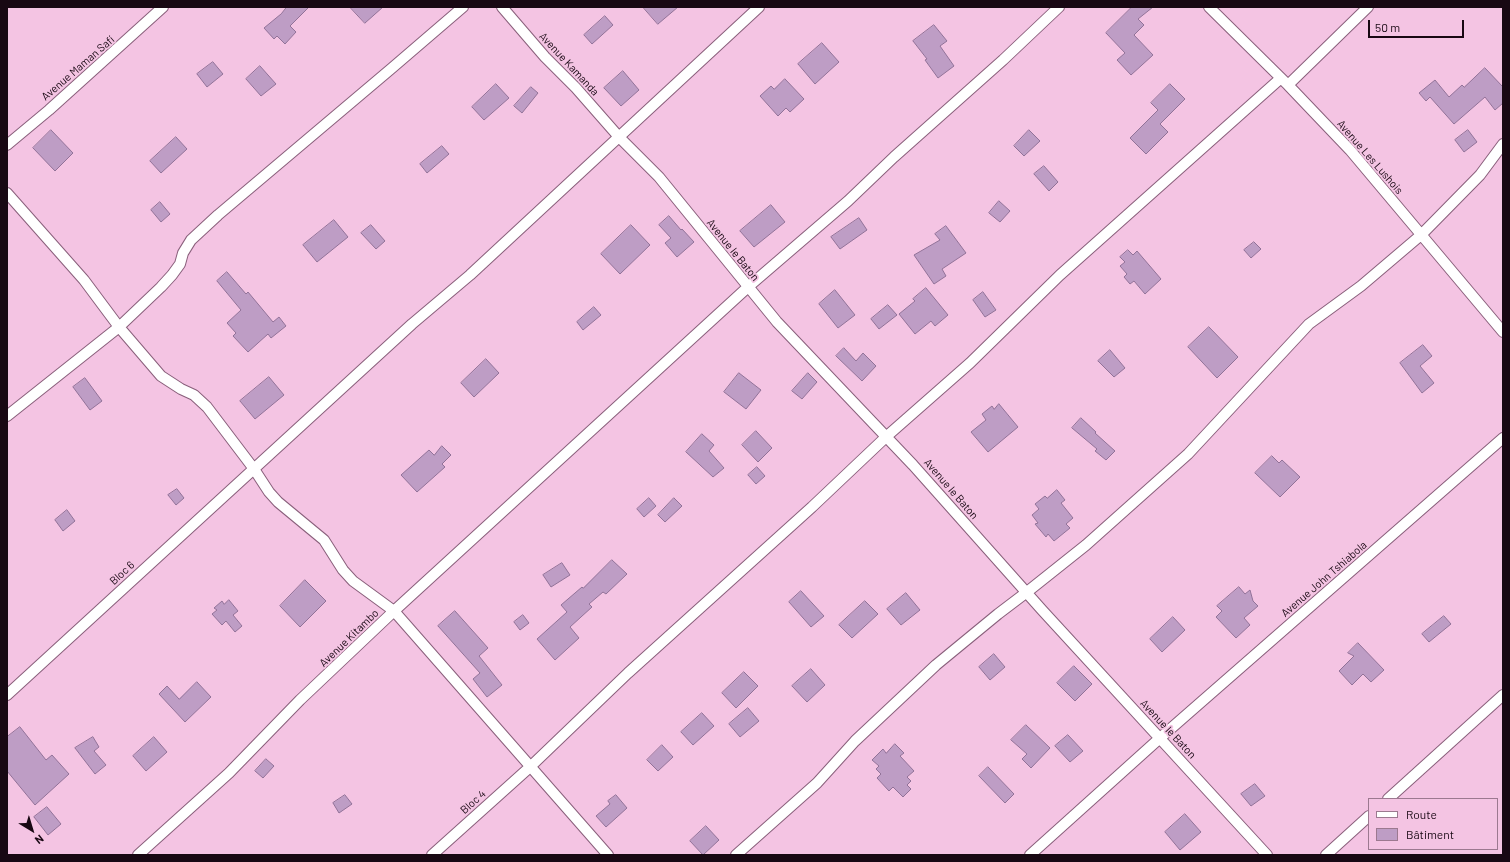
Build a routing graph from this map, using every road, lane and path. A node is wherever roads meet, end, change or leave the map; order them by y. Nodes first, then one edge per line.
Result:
1 (163, 7) edge
2 (463, 7) edge
3 (502, 7) edge
4 (759, 7) edge
5 (1059, 7) edge
6 (1209, 7) edge
7 (1368, 7) edge
8 (1284, 81) junction
9 (619, 137) junction
10 (1503, 144) edge
11 (7, 145) edge
12 (7, 193) edge
13 (1421, 235) junction
14 (748, 287) junction
15 (119, 327) junction
16 (1503, 332) edge
17 (7, 416) edge
18 (887, 436) junction
19 (1503, 438) edge
20 (254, 469) junction
21 (1027, 592) junction
22 (394, 612) junction
23 (7, 695) edge
24 (1503, 695) edge
25 (1160, 738) junction
26 (530, 766) junction
27 (1389, 798) edge
28 (1368, 817) edge
29 (138, 855) edge
30 (432, 855) edge
31 (608, 855) edge
32 (736, 855) edge
33 (1030, 855) edge
34 (1267, 855) edge
35 (1326, 855) edge

1 - 11 street, Avenue Maman Safi
2 - 15 street
3 - 9 street, Avenue Kamanda
4 - 9 street, Bloc 6
5 - 14 street
6 - 8 street, Avenue Les Lushois
7 - 8 street, Bloc 4
8 - 13 street, Avenue Les Lushois
8 - 18 street, Bloc 4
9 - 14 street, Avenue le Baton
9 - 20 street, Bloc 6
10 - 13 street
12 - 15 street
13 - 16 street, Avenue Les Lushois
13 - 21 street
14 - 18 street, Avenue le Baton
14 - 22 street
15 - 17 street
15 - 20 street
18 - 21 street, Avenue le Baton
18 - 26 street, Bloc 4
19 - 25 street, Avenue John Tshiabola
20 - 22 street
20 - 23 street, Bloc 6
21 - 25 street, Avenue le Baton
21 - 32 street
22 - 26 street, Avenue Kitambo
22 - 29 street, Avenue Kitambo
24 - 27 street
25 - 33 street, Avenue John Tshiabola
25 - 34 street, Avenue le Baton
26 - 30 street, Bloc 4
26 - 31 street, Avenue Kitambo
28 - 35 street

